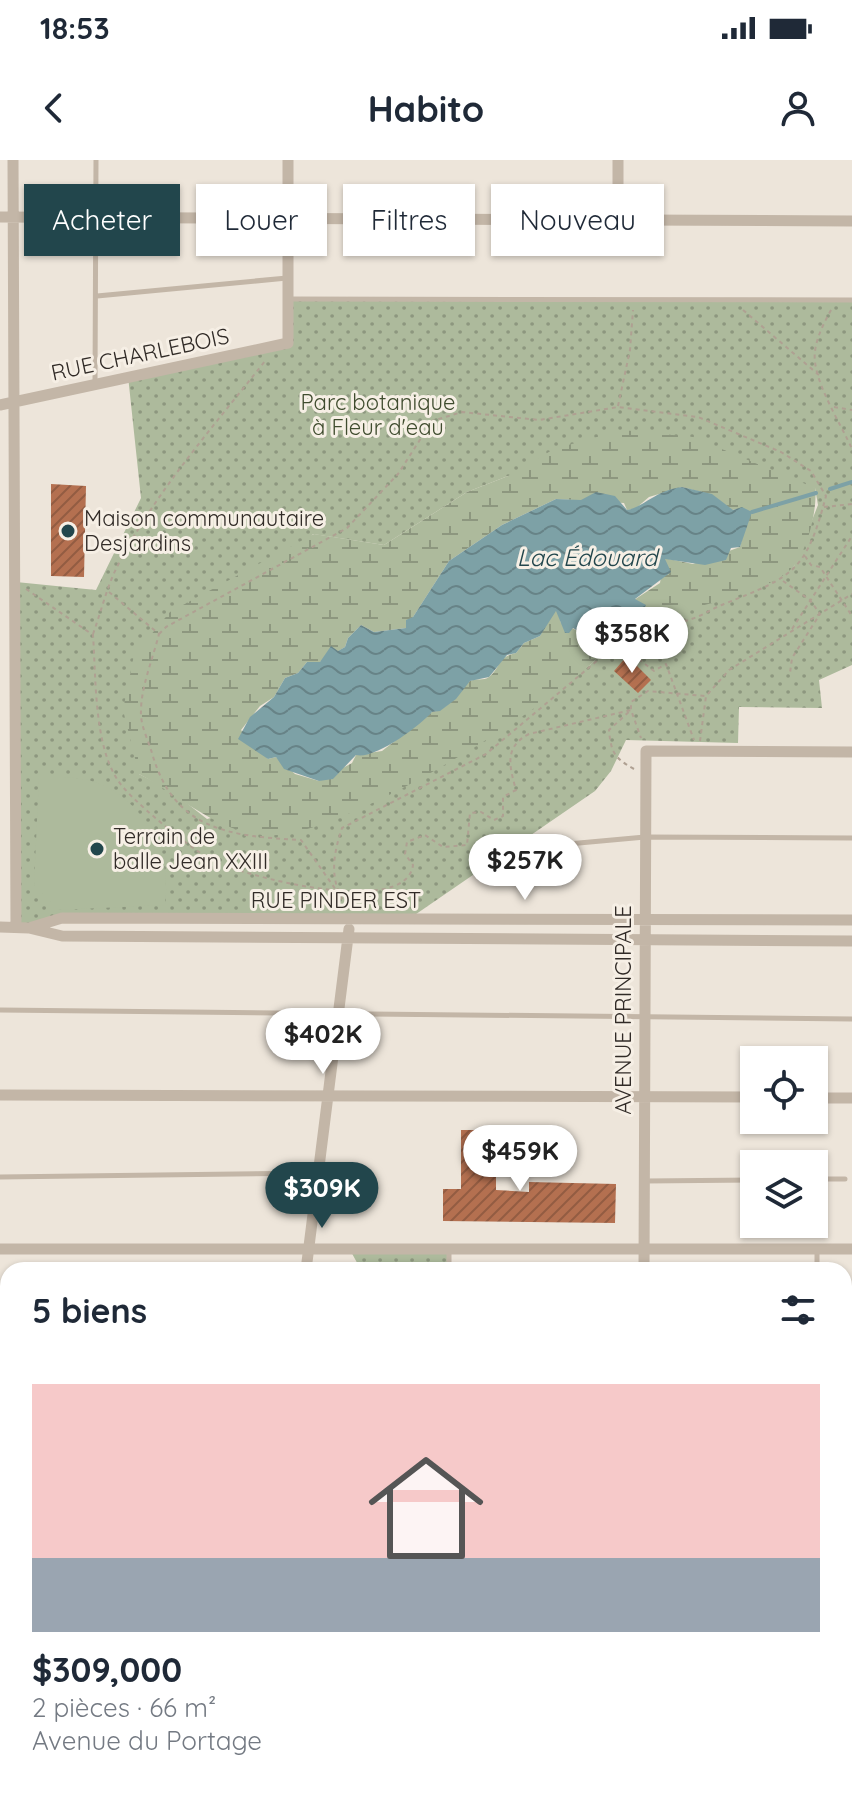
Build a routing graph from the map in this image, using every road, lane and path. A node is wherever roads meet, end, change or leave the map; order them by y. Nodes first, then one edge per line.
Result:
1 (13, 160) edge
2 (96, 160) edge
3 (288, 160) edge
4 (618, 160) edge
5 (96, 184) edge
6 (288, 184) edge
7 (618, 184) edge
8 (6, 217) edge
9 (327, 219) edge
10 (491, 220) edge
11 (664, 220) edge
12 (852, 221) edge
13 (96, 256) edge
14 (288, 256) edge
15 (288, 278) junction
16 (97, 296) junction
17 (287, 299) junction
18 (631, 300) junction
19 (734, 300) junction
20 (836, 300) junction
21 (852, 300) edge
22 (267, 359) dead end
23 (820, 377) junction
24 (95, 385) junction
25 (6, 404) edge
26 (618, 407) junction
27 (833, 407) junction
28 (852, 410) edge
29 (852, 449) edge
30 (852, 504) edge
31 (823, 507) junction
32 (852, 536) edge
33 (804, 556) junction
34 (826, 576) junction
35 (782, 581) junction
36 (16, 582) junction
37 (109, 592) junction
38 (852, 594) edge
39 (810, 600) junction
40 (842, 601) junction
41 (820, 614) junction
42 (852, 616) edge
43 (790, 632) junction
44 (159, 634) junction
45 (93, 635) junction
46 (626, 637) junction
47 (790, 673) dead end
48 (677, 694) junction
49 (706, 696) junction
50 (631, 710) junction
51 (646, 751) junction
52 (698, 751) junction
53 (852, 752) edge
54 (646, 776) junction
55 (645, 837) junction
56 (852, 838) edge
57 (546, 846) dead end
58 (336, 891) junction
59 (646, 918) junction
60 (852, 920) edge
61 (350, 921) junction
62 (0, 927) edge
63 (22, 928) junction
64 (348, 936) junction
65 (646, 939) junction
66 (852, 941) edge
67 (0, 1010) edge
68 (339, 1012) junction
69 (645, 1018) junction
70 (852, 1019) edge
71 (329, 1094) junction
72 (0, 1095) edge
73 (646, 1096) junction
74 (740, 1097) edge
75 (828, 1098) edge
76 (852, 1098) edge
77 (319, 1173) junction
78 (0, 1177) edge
79 (828, 1179) edge
80 (845, 1179) dead end
81 (740, 1180) edge
82 (645, 1181) junction
83 (449, 1247) junction
84 (645, 1247) junction
85 (309, 1248) junction
86 (0, 1249) edge
87 (817, 1249) junction
88 (852, 1249) edge
89 (307, 1262) edge
90 (449, 1262) edge
91 (644, 1262) edge
92 (817, 1262) edge

1 - 8 street
2 - 5 lane
3 - 6 street
4 - 7 street
8 - 25 street
9 - 10 street
11 - 12 street
13 - 16 lane
14 - 15 street
15 - 16 lane
15 - 17 street
16 - 24 lane
17 - 18 lane
17 - 24 street, RUE CHARLEBOIS
18 - 19 lane
18 - 26 path
19 - 20 lane
19 - 23 path
20 - 21 lane
20 - 23 path
22 - 37 path
23 - 27 path
24 - 25 street, RUE CHARLEBOIS
25 - 36 street
26 - 31 path
26 - 44 path
27 - 28 path
27 - 29 path
30 - 31 path
31 - 33 path
32 - 34 path
33 - 34 path
33 - 35 path
34 - 39 path
34 - 40 path
35 - 39 path
35 - 46 path
36 - 45 path
36 - 63 street
37 - 44 path
37 - 45 path
38 - 40 path
39 - 41 path
39 - 43 path
40 - 41 path
40 - 42 path
41 - 43 path
41 - 47 path
43 - 49 path
44 - 58 path
45 - 58 path
46 - 48 path
46 - 58 path
48 - 49 path
48 - 50 path
48 - 52 path
49 - 52 path
50 - 51 path
50 - 54 path
50 - 58 path
51 - 52 street
51 - 54 street, AVENUE PRINCIPALE
52 - 53 street
54 - 55 street, AVENUE PRINCIPALE
55 - 56 lane
55 - 57 lane
55 - 59 street, AVENUE PRINCIPALE
58 - 61 path
59 - 60 street, RUE PINDER EST
59 - 61 street, RUE PINDER EST
59 - 65 street, AVENUE PRINCIPALE
61 - 63 street, RUE PINDER EST
61 - 64 street
62 - 63 street, RUE PINDER EST
63 - 64 street, RUE PINDER EST
64 - 65 street, RUE PINDER EST
64 - 68 street
65 - 66 street, RUE PINDER EST
65 - 69 street, AVENUE PRINCIPALE
67 - 68 lane
68 - 69 lane
68 - 71 street
69 - 70 lane
69 - 73 street, AVENUE PRINCIPALE
71 - 72 street
71 - 73 street
71 - 77 street
73 - 74 street
73 - 82 street, AVENUE PRINCIPALE
75 - 76 street
77 - 78 lane
77 - 85 street
79 - 80 lane
81 - 82 lane
82 - 84 street, AVENUE PRINCIPALE
83 - 84 street
83 - 85 street
83 - 90 lane
84 - 87 street
84 - 91 street, AVENUE PRINCIPALE
85 - 86 street
85 - 89 street
87 - 88 street
87 - 92 lane

